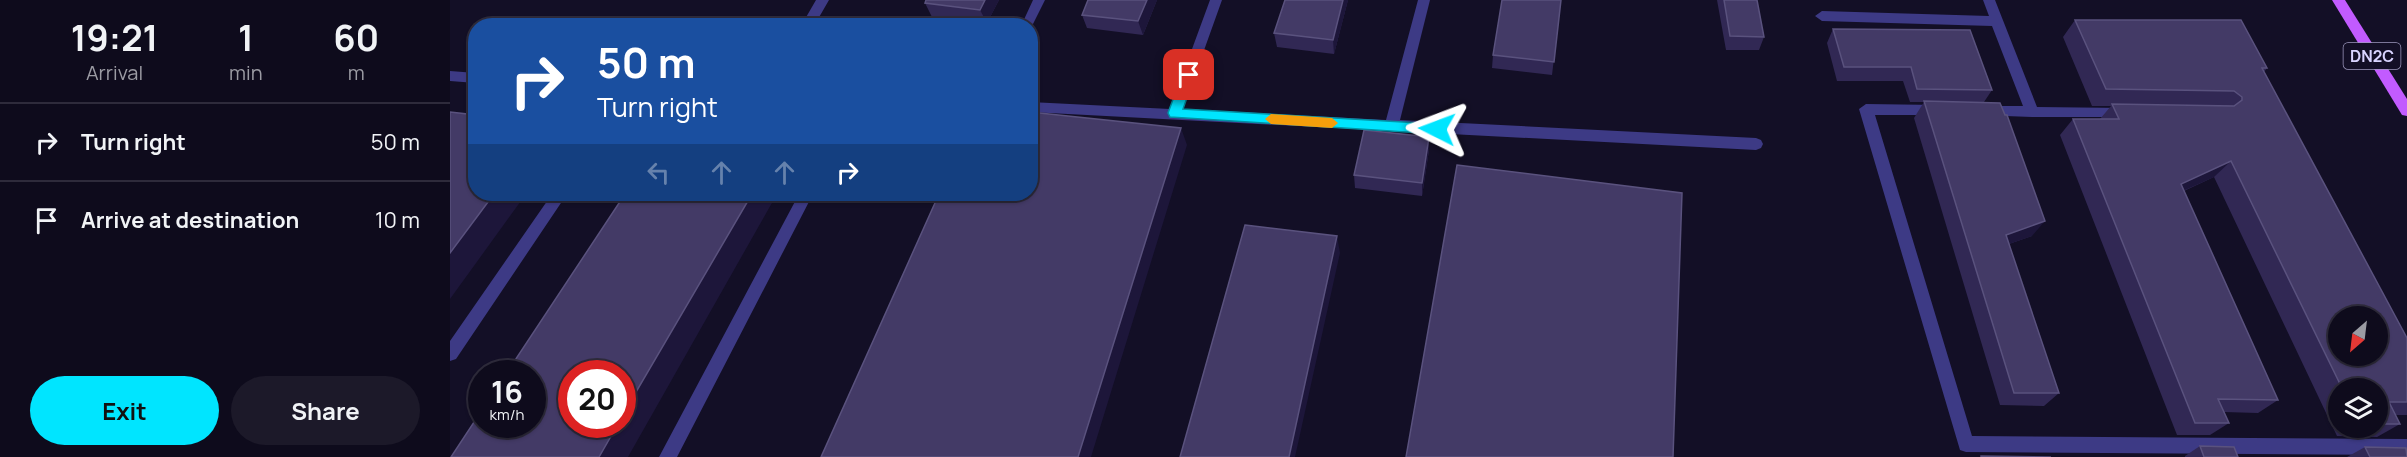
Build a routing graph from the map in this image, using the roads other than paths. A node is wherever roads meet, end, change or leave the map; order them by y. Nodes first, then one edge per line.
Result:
1 (824, 0) edge
2 (1039, 0) edge
3 (1216, 0) edge
4 (1424, 0) edge
5 (1989, 0) edge
6 (2329, 0) edge
7 (2338, 0) edge
8 (1822, 16) dead end
9 (812, 18) edge
10 (1031, 18) edge
11 (1997, 21) junction
12 (450, 76) edge
13 (468, 77) edge
14 (1038, 107) edge
15 (1949, 110) edge
16 (1972, 111) edge
17 (2407, 111) edge
18 (2032, 112) junction
19 (1175, 113) junction
20 (2136, 113) edge
21 (1392, 127) junction
22 (1756, 144) dead end
23 (555, 201) edge
24 (802, 201) edge
25 (450, 354) edge
26 (2407, 447) edge
27 (668, 457) edge

1 - 9 lane
2 - 10 lane
3 - 19 lane
4 - 21 lane
5 - 11 lane
6 - 7 lane
7 - 17 main road, DN2C
8 - 11 lane
11 - 18 lane
12 - 13 lane
14 - 19 lane
15 - 26 lane
16 - 18 lane
18 - 20 lane
19 - 21 lane
21 - 22 lane
23 - 25 lane
24 - 27 lane

